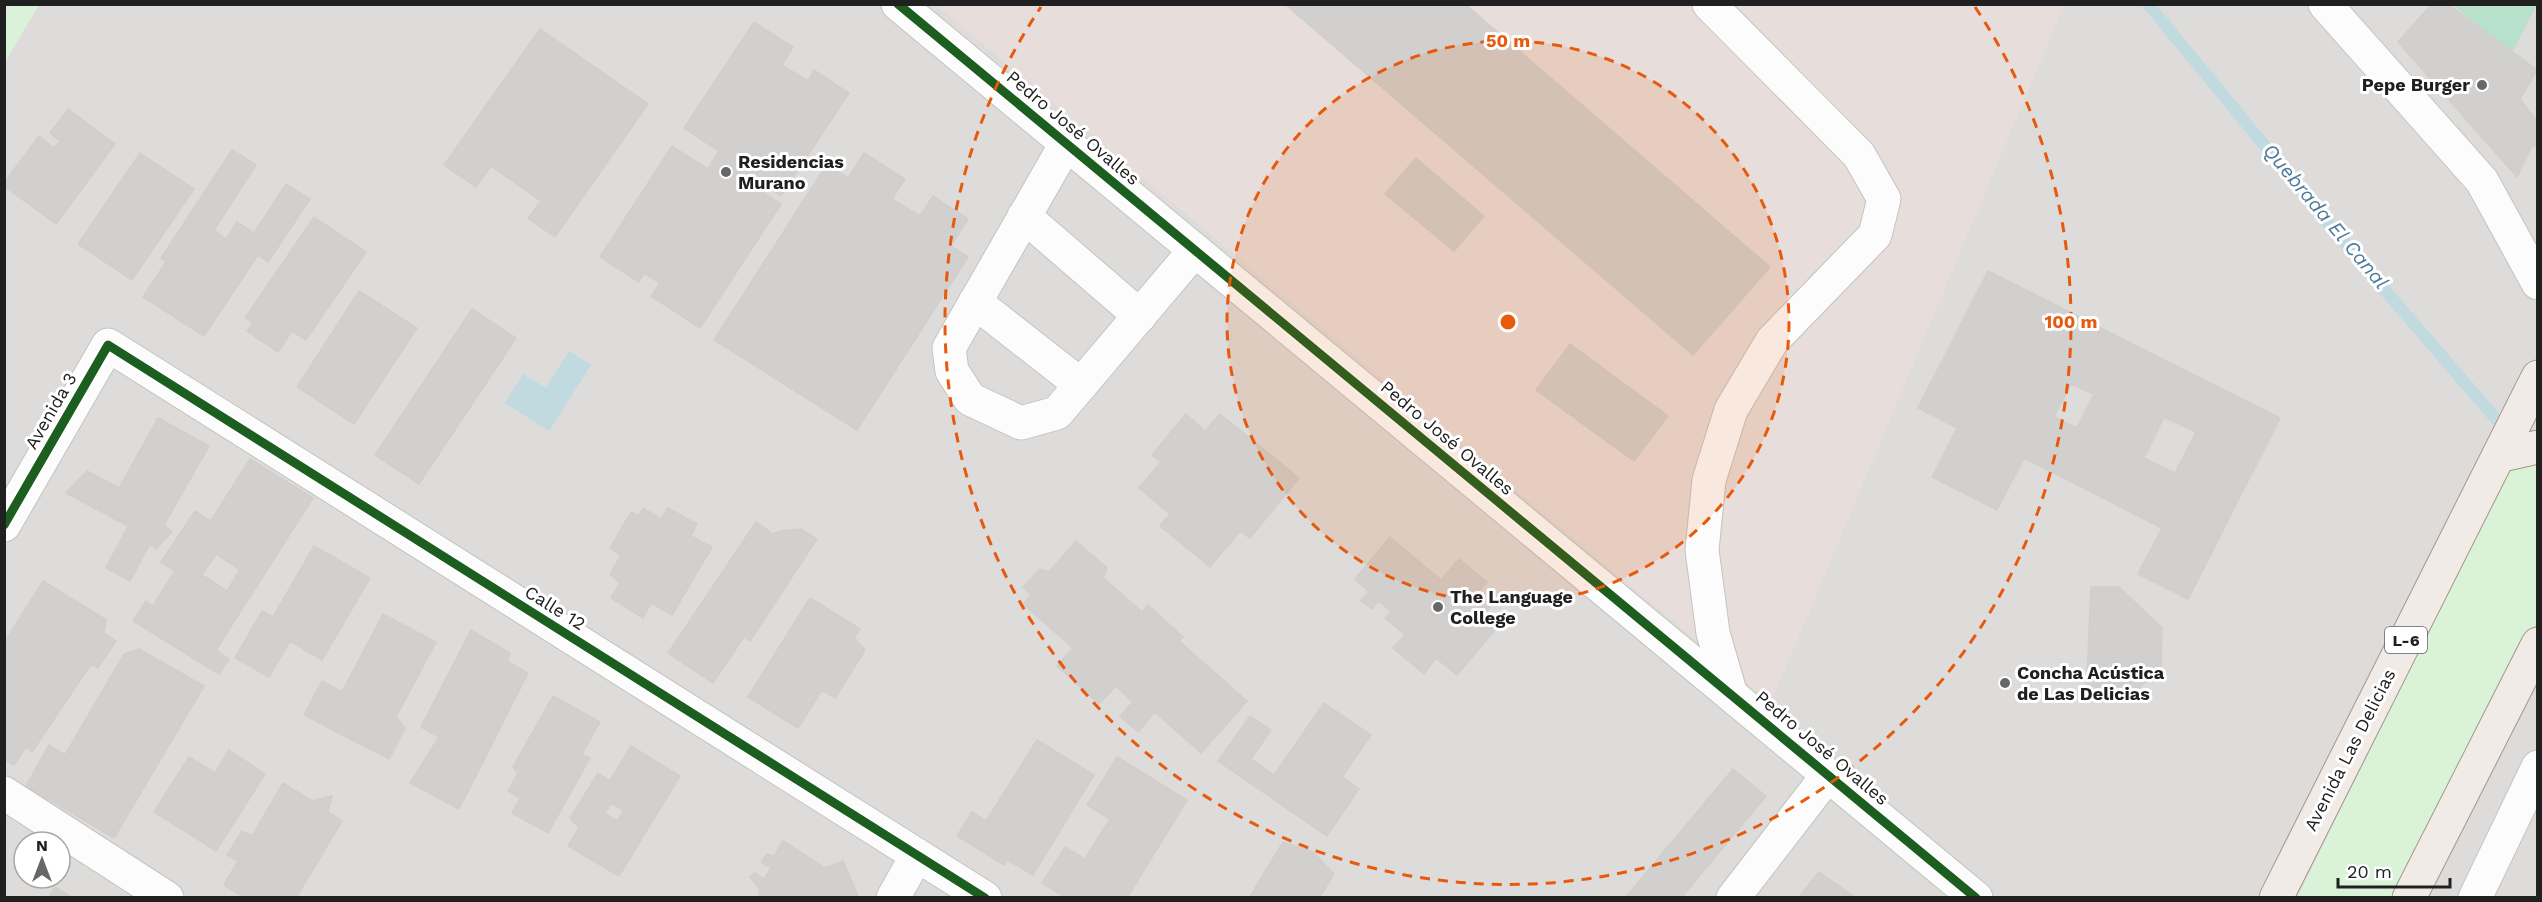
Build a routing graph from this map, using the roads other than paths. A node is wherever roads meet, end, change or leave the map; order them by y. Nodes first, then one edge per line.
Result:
1 (898, 4) edge
2 (1709, 4) edge
3 (2325, 4) edge
4 (1066, 144) junction
5 (1024, 216) junction
6 (1195, 250) junction
7 (2538, 284) edge
8 (975, 302) junction
9 (1140, 316) junction
10 (108, 345) joint
11 (1081, 385) junction
12 (2536, 385) edge
13 (2538, 447) edge
14 (2498, 456) junction
15 (4, 525) edge
16 (2538, 644) edge
17 (1731, 695) junction
18 (2538, 767) edge
19 (1828, 775) junction
20 (4, 793) edge
21 (917, 855) junction
22 (167, 897) edge
23 (893, 897) edge
24 (985, 897) edge
25 (1733, 897) edge
26 (1976, 897) edge
27 (2276, 897) edge
28 (2409, 897) edge
29 (2475, 897) edge

1 - 4 street, Pedro José Ovalles
2 - 17 street
3 - 7 street
4 - 5 street
4 - 6 street, Pedro José Ovalles
5 - 8 street
5 - 9 street
6 - 9 street
6 - 17 street, Pedro José Ovalles
8 - 11 street
8 - 11 street
9 - 11 street
10 - 15 street, Avenida 3
10 - 21 street, Calle 12
12 - 14 main road, Avenida Las Delicias / L-6
13 - 14 main road
14 - 27 main road, Avenida Las Delicias / L-6
16 - 28 main road
17 - 19 street, Pedro José Ovalles
18 - 29 street
19 - 25 street
19 - 26 street, Pedro José Ovalles
20 - 22 street
21 - 23 street
21 - 24 street, Calle 12

